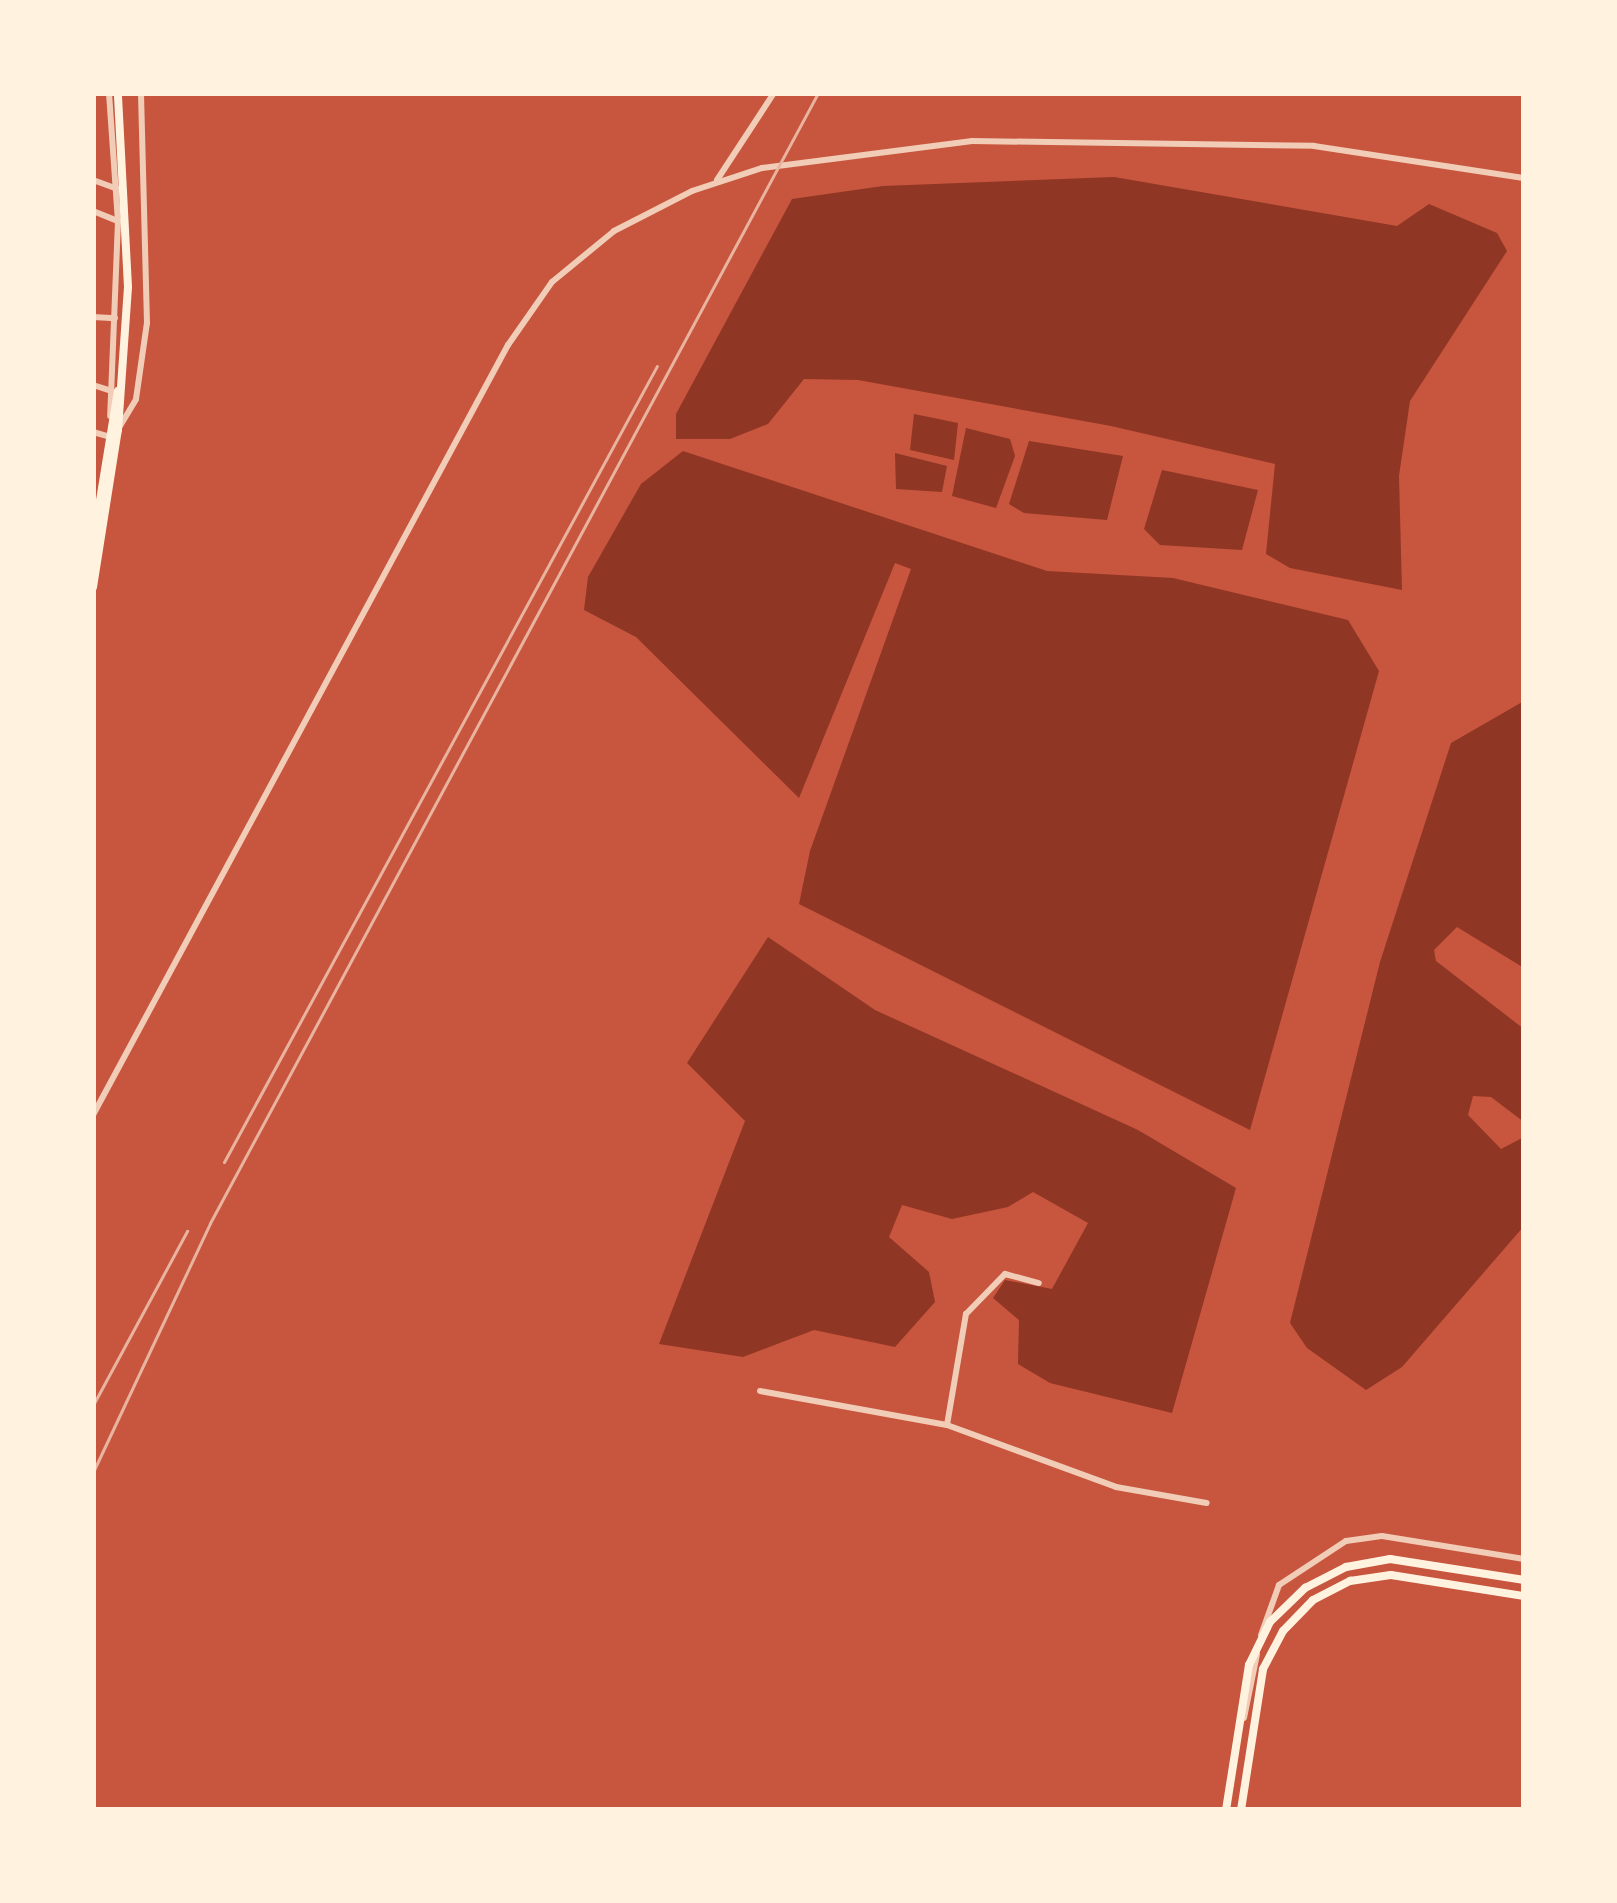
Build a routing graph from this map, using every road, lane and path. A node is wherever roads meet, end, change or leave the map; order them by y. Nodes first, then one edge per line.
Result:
1 (113, 93) edge
2 (141, 93) edge
3 (774, 93) edge
4 (1524, 178) edge
5 (93, 180) edge
6 (717, 181) junction
7 (118, 189) junction
8 (93, 211) edge
9 (118, 221) junction
10 (93, 317) edge
11 (115, 317) junction
12 (123, 374) junction
13 (93, 386) edge
14 (108, 390) junction
15 (110, 416) junction
16 (118, 430) junction
17 (93, 432) edge
18 (107, 436) junction
19 (93, 543) edge
20 (93, 587) edge
21 (93, 1115) edge
22 (1039, 1283) dead end
23 (760, 1391) dead end
24 (946, 1425) junction
25 (1207, 1503) dead end
26 (1524, 1559) edge
27 (1524, 1580) edge
28 (1524, 1596) edge
29 (1228, 1810) edge
30 (1241, 1810) edge

1 - 7 street
1 - 12 main road
2 - 16 street
3 - 6 street
4 - 6 street
5 - 7 street
6 - 21 street
7 - 9 street
8 - 9 street
9 - 11 street
10 - 11 street
11 - 14 street
12 - 15 main road
12 - 16 main road
13 - 14 street
14 - 15 street
15 - 18 main road
16 - 20 main road
17 - 18 street
18 - 19 main road
22 - 24 street
23 - 24 street
24 - 25 street
26 - 29 street
27 - 29 main road
28 - 30 main road

